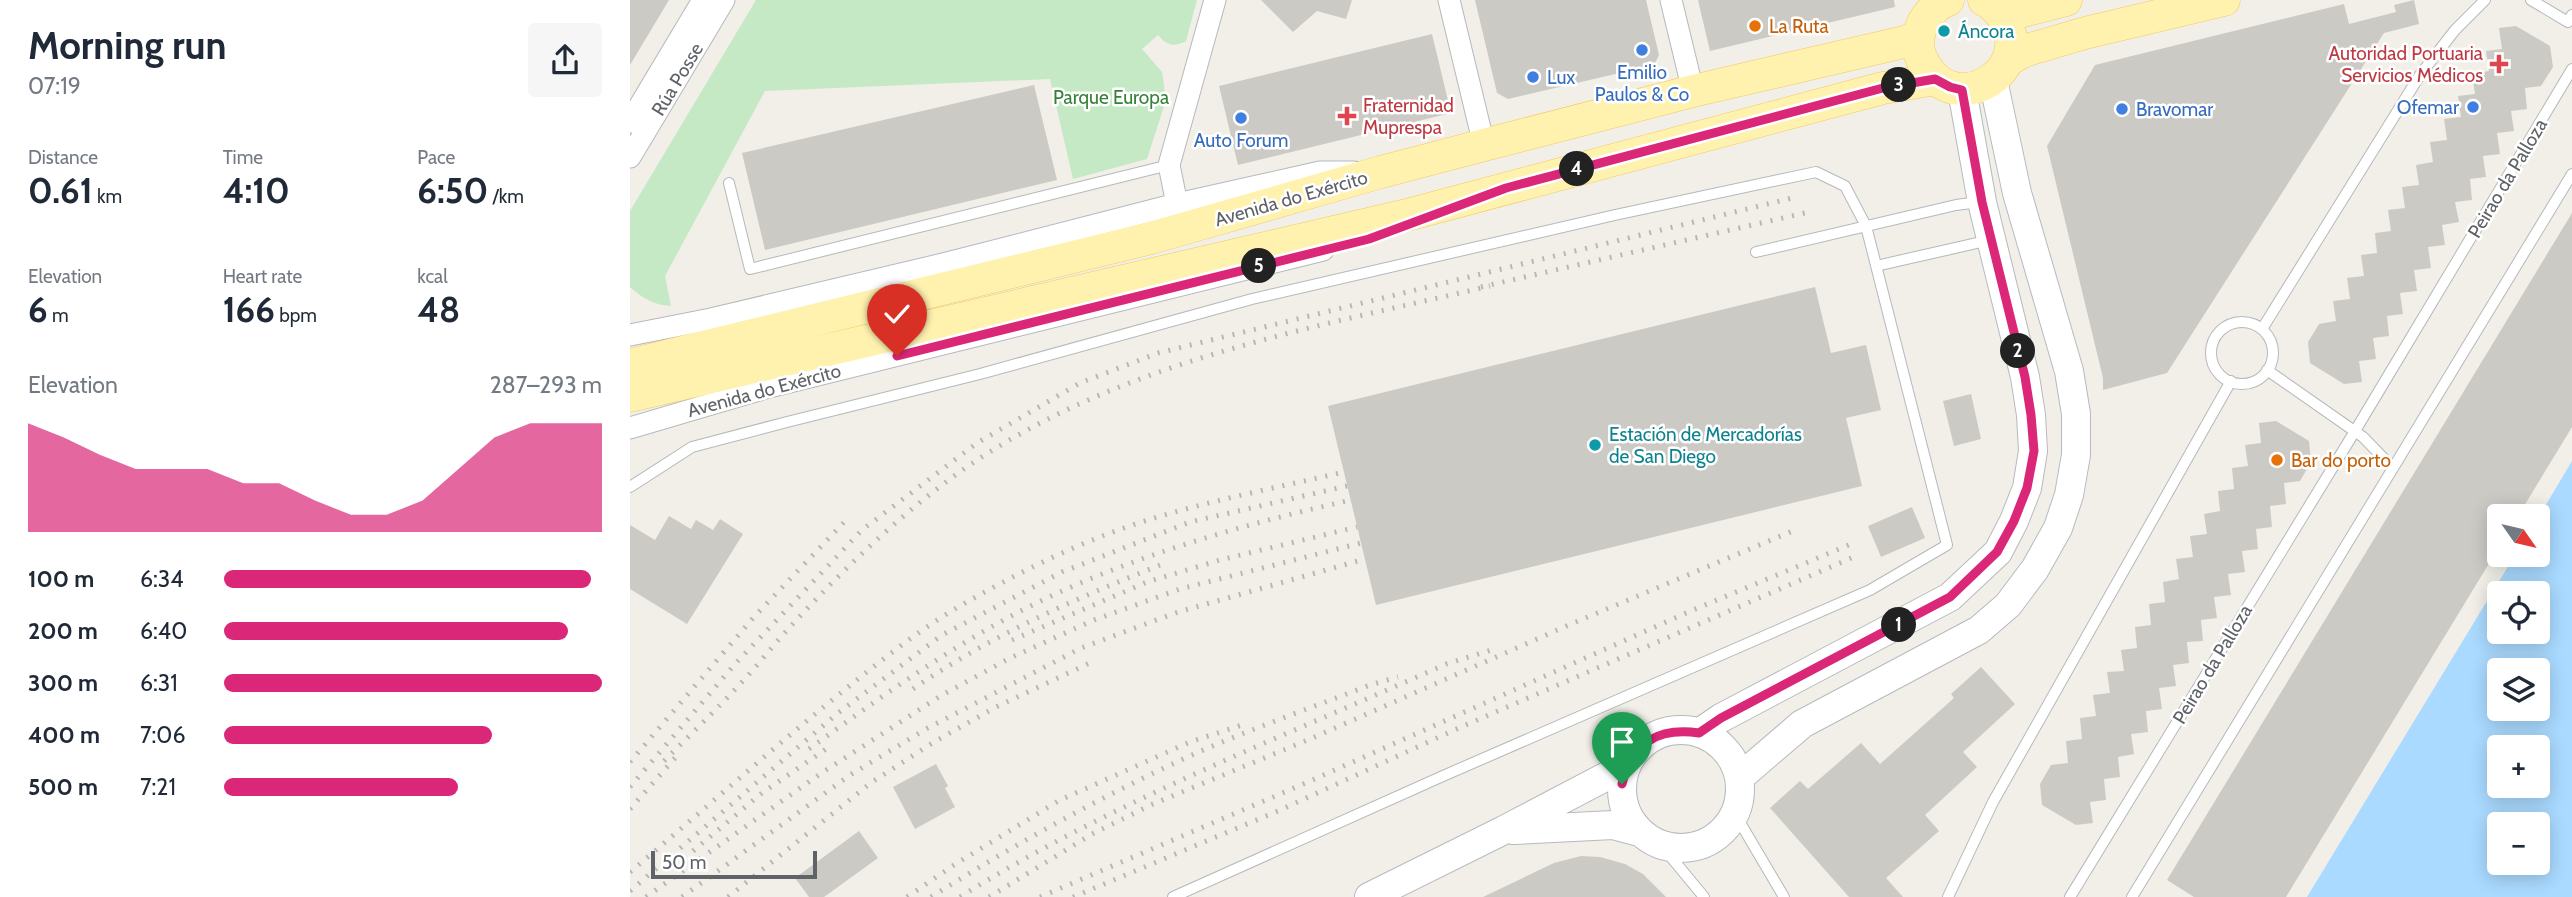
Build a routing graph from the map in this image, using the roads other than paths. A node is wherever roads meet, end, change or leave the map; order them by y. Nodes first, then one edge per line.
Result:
1 (703, 0) edge
2 (724, 0) edge
3 (1215, 0) edge
4 (1449, 0) edge
5 (1671, 0) edge
6 (2066, 0) edge
7 (2224, 0) edge
8 (2485, 0) edge
9 (2531, 0) edge
10 (1941, 1) edge
11 (1993, 8) edge
12 (2571, 20) edge
13 (1918, 37) junction
14 (2572, 69) edge
15 (2001, 70) junction
16 (1948, 84) junction
17 (1693, 91) junction
18 (630, 122) edge
19 (1484, 145) junction
20 (630, 157) edge
21 (1168, 165) junction
22 (1381, 172) junction
23 (2572, 174) edge
24 (729, 183) dead end
25 (1506, 188) junction
26 (2017, 193) junction
27 (1982, 202) junction
28 (1177, 204) junction
29 (1866, 226) junction
30 (1992, 240) junction
31 (1756, 252) dead end
32 (1876, 266) junction
33 (2262, 329) junction
34 (630, 335) edge
35 (630, 365) edge
36 (2267, 370) junction
37 (2231, 381) junction
38 (630, 396) edge
39 (630, 428) edge
40 (2355, 431) junction
41 (2393, 468) junction
42 (630, 487) edge
43 (1699, 733) junction
44 (1626, 766) junction
45 (1739, 778) junction
46 (1735, 814) junction
47 (1504, 831) junction
48 (1650, 839) junction
49 (2139, 895) edge
50 (1173, 897) edge
51 (1369, 897) edge
52 (1704, 897) edge
53 (1784, 897) edge
54 (1948, 897) edge
55 (2070, 897) edge

1 - 18 street, Rúa Posse
2 - 20 street, Rúa Posse
3 - 21 street
4 - 19 street
5 - 17 street
6 - 11 main road
7 - 15 main road
8 - 33 lane
9 - 12 lane
10 - 13 main road
11 - 15 main road
13 - 16 main road
13 - 17 main road, Avenida do Exército
14 - 40 lane, Peirao da Palloza
15 - 16 main road, Avenida do Exército
15 - 26 main road
16 - 25 main road, Avenida do Exército
16 - 27 main road
17 - 19 main road, Avenida do Exército
19 - 22 main road, Avenida do Exército
21 - 24 lane
21 - 28 street
22 - 28 street, Avenida do Exército
22 - 35 main road, Avenida do Exército
23 - 41 lane
25 - 38 main road, Avenida do Exército
25 - 39 street, Avenida do Exército
26 - 27 main road
26 - 45 main road
27 - 29 lane
27 - 30 main road
28 - 34 street, Avenida do Exército
29 - 31 lane
29 - 32 lane
29 - 42 lane
30 - 32 lane
30 - 43 main road
32 - 50 lane
33 - 36 lane
33 - 37 lane
36 - 37 lane
36 - 40 lane
37 - 54 lane
40 - 41 lane
40 - 55 lane, Peirao da Palloza
41 - 49 lane
43 - 44 main road
43 - 45 main road
44 - 47 main road
44 - 48 main road
45 - 46 main road
46 - 48 main road
46 - 53 lane
47 - 48 main road
47 - 51 main road
48 - 52 lane

